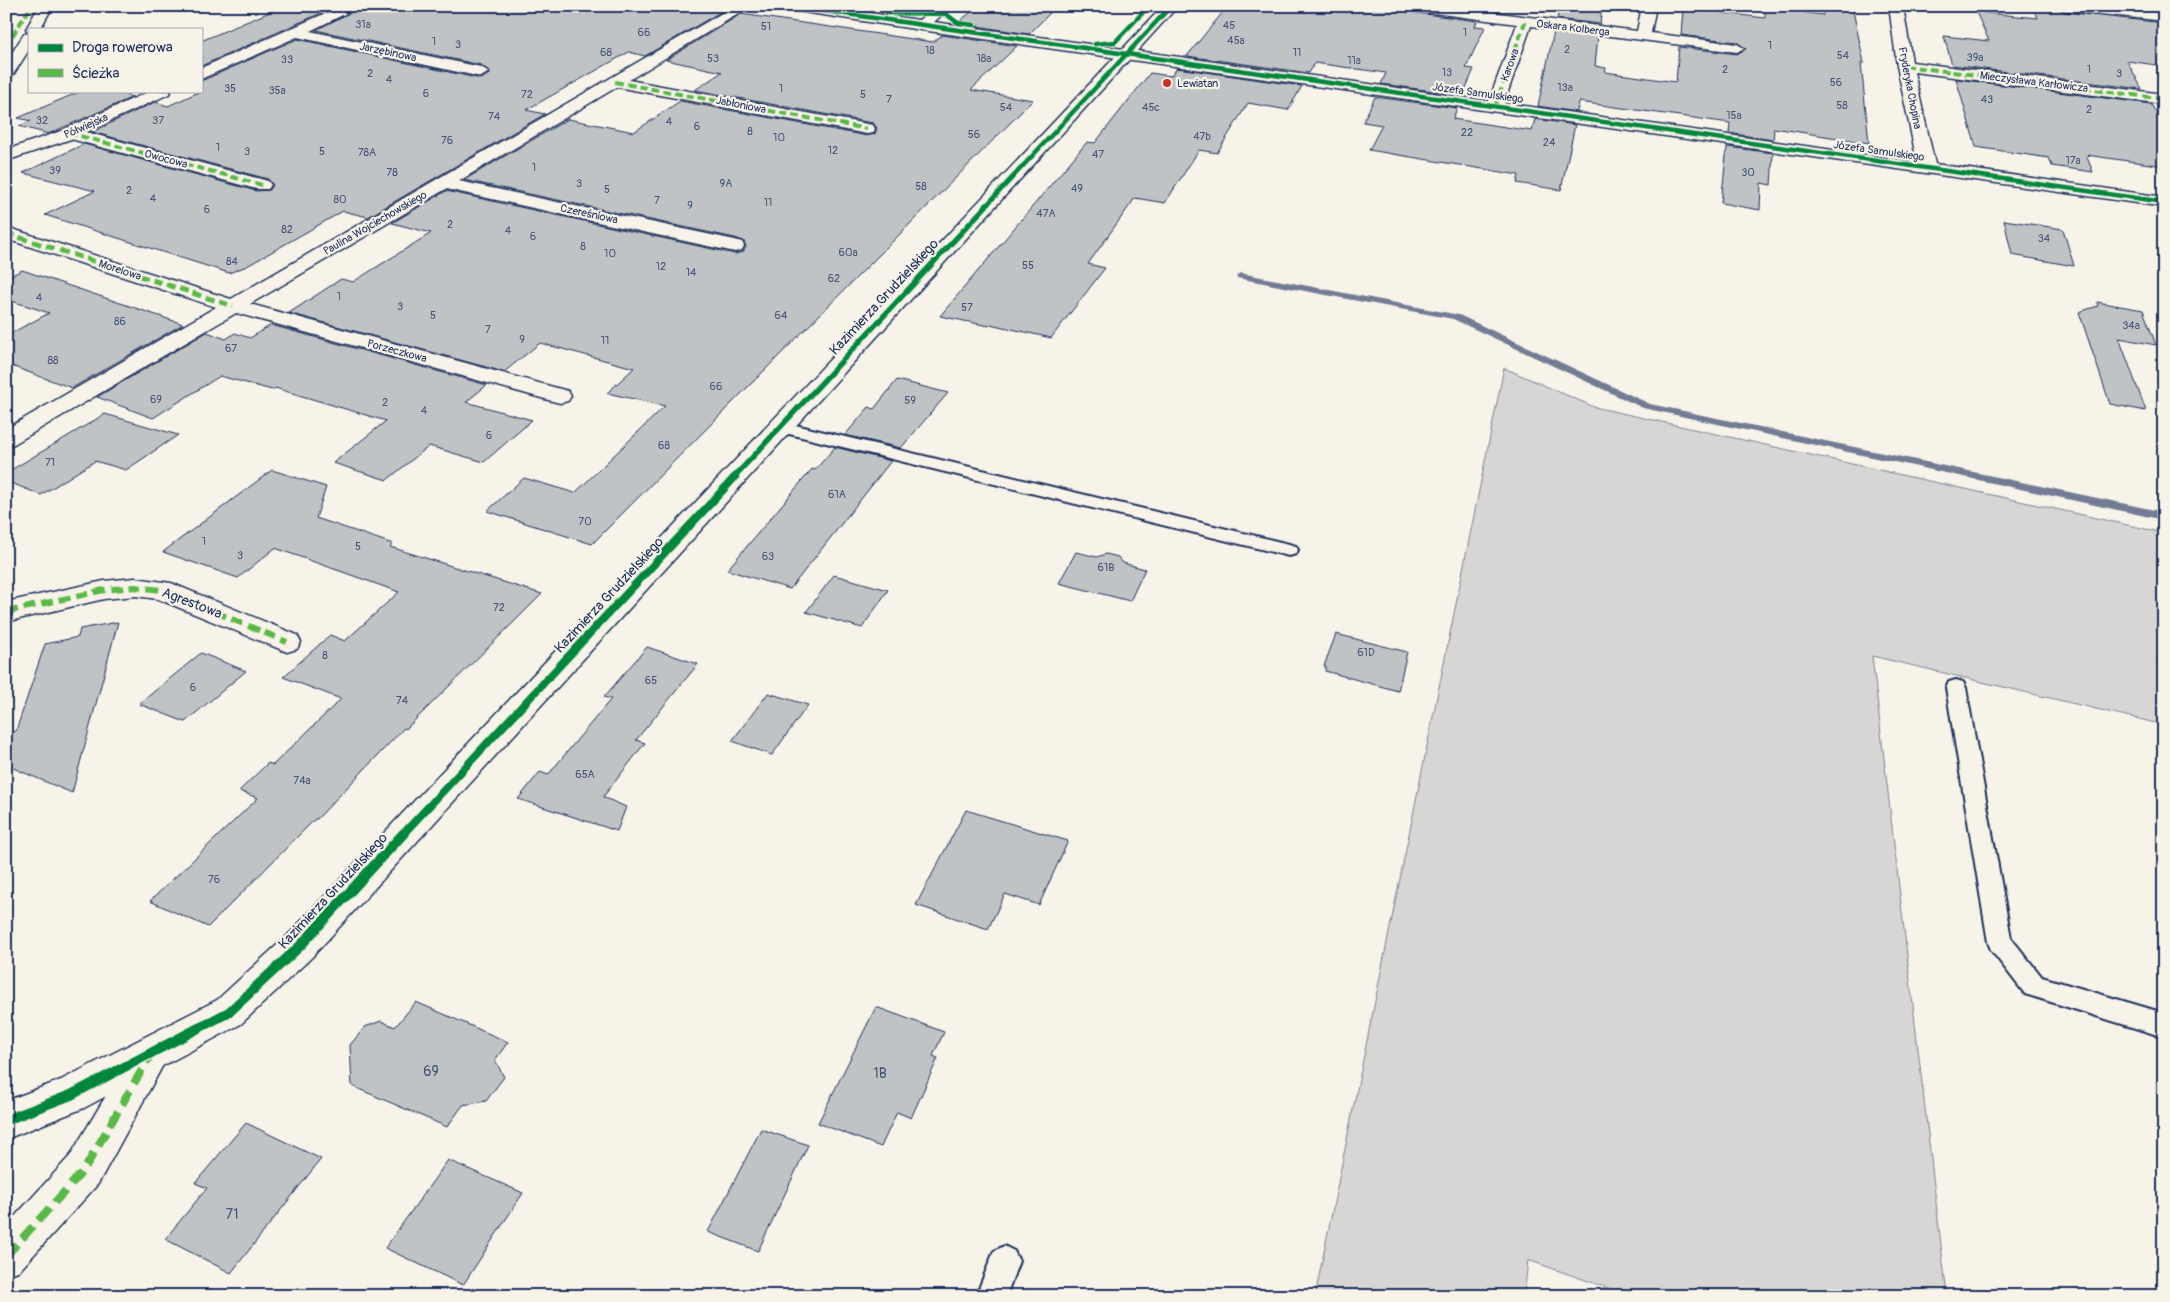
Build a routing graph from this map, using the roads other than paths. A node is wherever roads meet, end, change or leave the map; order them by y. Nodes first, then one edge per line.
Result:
1 (46, 6) edge
2 (354, 6) edge
3 (744, 6) edge
4 (790, 6) edge
5 (945, 6) edge
6 (1171, 6) edge
7 (1649, 6) edge
8 (1896, 6) edge
9 (2064, 6) edge
10 (1410, 7) edge
11 (2164, 17) edge
12 (1525, 22) junction
13 (921, 26) junction
14 (35, 28) edge
15 (295, 32) junction
16 (1643, 36) junction
17 (28, 39) edge
18 (1737, 48) dead end
19 (1126, 54) junction
20 (1904, 66) junction
21 (481, 72) dead end
22 (202, 74) edge
23 (6, 75) edge
24 (615, 82) junction
25 (161, 92) edge
26 (2164, 99) edge
27 (1495, 107) junction
28 (867, 129) dead end
29 (69, 133) junction
30 (6, 156) edge
31 (1927, 169) junction
32 (444, 182) junction
33 (262, 184) dead end
34 (2164, 202) edge
35 (6, 233) edge
36 (735, 246) dead end
37 (233, 306) junction
38 (560, 396) dead end
39 (782, 427) junction
40 (6, 439) edge
41 (1289, 550) dead end
42 (6, 612) edge
43 (286, 642) dead end
44 (1956, 688) dead end
45 (2164, 1025) edge
46 (151, 1054) junction
47 (6, 1120) edge
48 (6, 1256) edge
49 (1004, 1261) dead end
50 (991, 1296) edge

1 - 14 street
2 - 15 street
3 - 24 street, Paulina Wojciechowskiego
4 - 13 street, Józefa Samulskiego
5 - 13 street
6 - 19 street, Kazimierza Grudzielskiego
7 - 16 street
8 - 20 street, Fryderyka Chopina
9 - 11 street
10 - 12 street, Oskara Kolberga
12 - 16 street, Oskara Kolberga
12 - 27 street, Karowa
13 - 19 street, Józefa Samulskiego
15 - 21 street, Jarzębinowa
15 - 22 street
16 - 18 street, Oskara Kolberga
17 - 23 street
19 - 27 street, Józefa Samulskiego
19 - 39 street, Kazimierza Grudzielskiego
20 - 26 street, Mieczysława Karłowicza
20 - 31 street, Fryderyka Chopina
24 - 28 street, Jabłoniowa
24 - 32 street, Paulina Wojciechowskiego
25 - 29 street, Półwiejska
27 - 31 street, Józefa Samulskiego
29 - 30 street, Półwiejska
29 - 33 street, Owocowa
31 - 34 street, Józefa Samulskiego
32 - 36 street, Czereśniowa
32 - 37 street, Paulina Wojciechowskiego
35 - 37 street, Morelowa
37 - 38 street, Porzeczkowa
37 - 40 street, Paulina Wojciechowskiego
39 - 41 lane
39 - 46 street, Kazimierza Grudzielskiego
42 - 43 street, Agrestowa
44 - 45 lane
46 - 47 street, Kazimierza Grudzielskiego
46 - 48 street
49 - 50 lane

